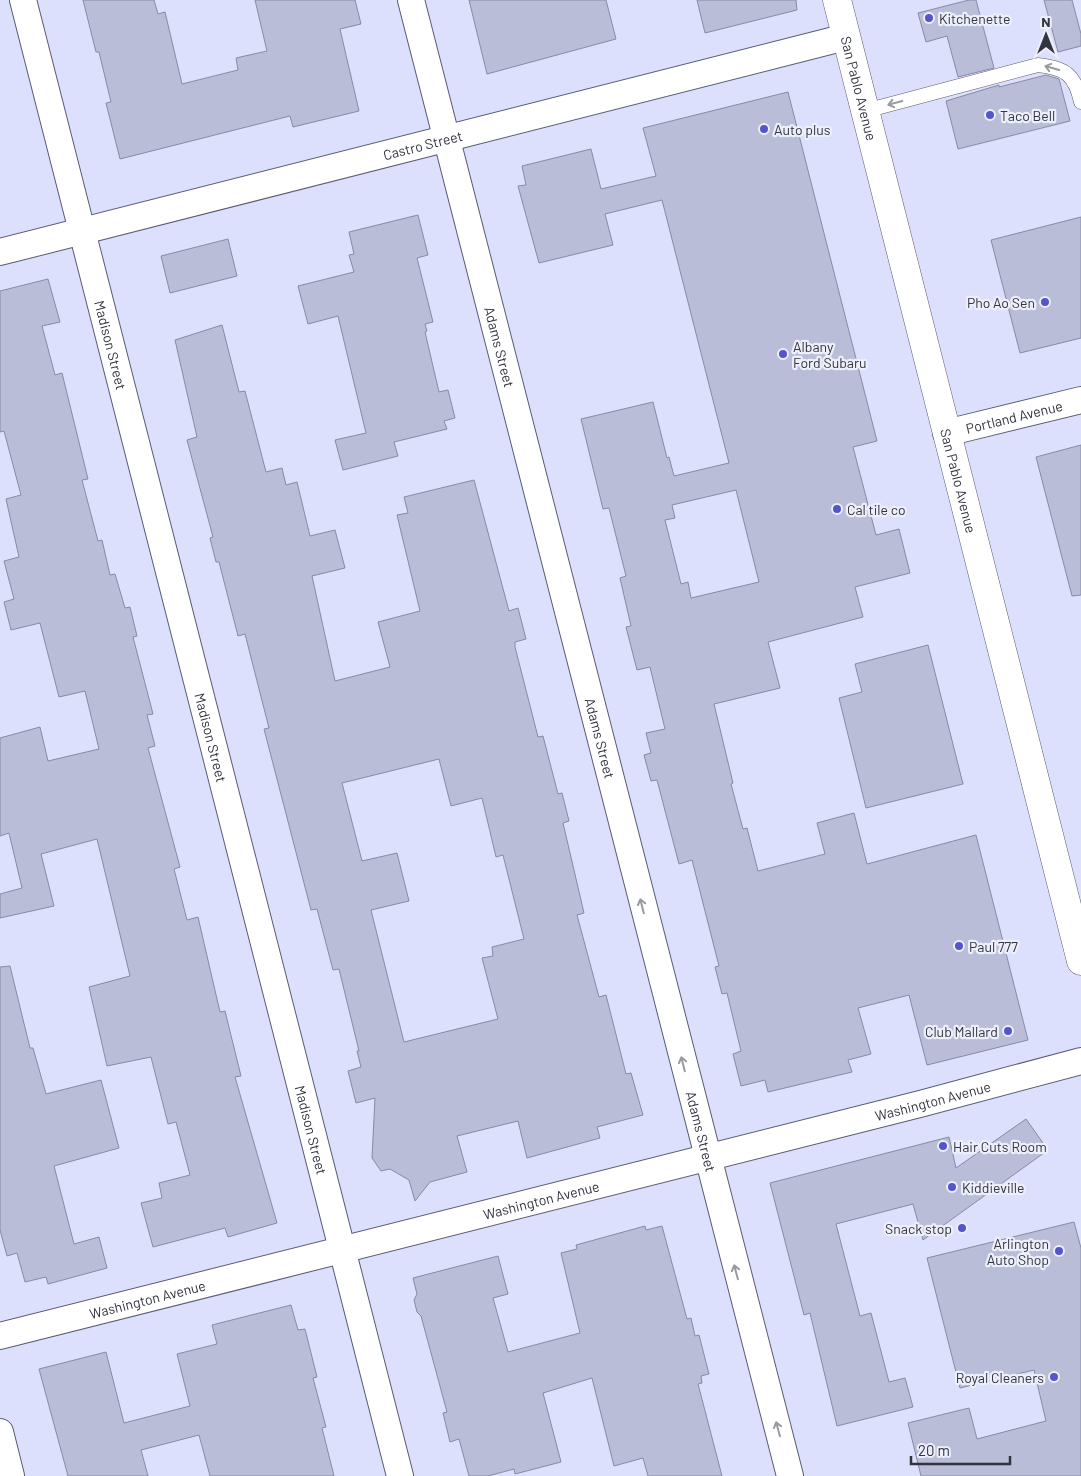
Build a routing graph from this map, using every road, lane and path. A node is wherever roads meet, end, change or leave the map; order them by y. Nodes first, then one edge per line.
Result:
1 (23, 0) edge
2 (411, 0) edge
3 (836, 0) edge
4 (846, 38) junction
5 (1081, 102) edge
6 (864, 111) junction
7 (446, 138) junction
8 (82, 232) junction
9 (0, 252) edge
10 (1081, 400) edge
11 (946, 433) junction
12 (1081, 962) edge
13 (1081, 1061) edge
14 (706, 1157) junction
15 (342, 1249) junction
16 (0, 1336) edge
17 (0, 1432) edge
18 (11, 1476) edge
19 (400, 1476) edge
20 (790, 1476) edge

1 - 8 street, Madison Street
2 - 7 street, Adams Street
3 - 4 main road, San Pablo Avenue
4 - 6 main road, San Pablo Avenue
4 - 7 street, Castro Street
5 -> 6 lane
6 - 11 main road, San Pablo Avenue
7 - 8 street, Castro Street
14 -> 7 street, Adams Street
8 - 9 street, Castro Street
8 - 15 street, Madison Street
10 - 11 street, Portland Avenue
11 - 12 main road, San Pablo Avenue
13 - 14 street, Washington Avenue
14 - 15 street, Washington Avenue
20 -> 14 street, Adams Street
15 - 16 street, Washington Avenue
15 - 19 street, Madison Street
17 - 18 street

